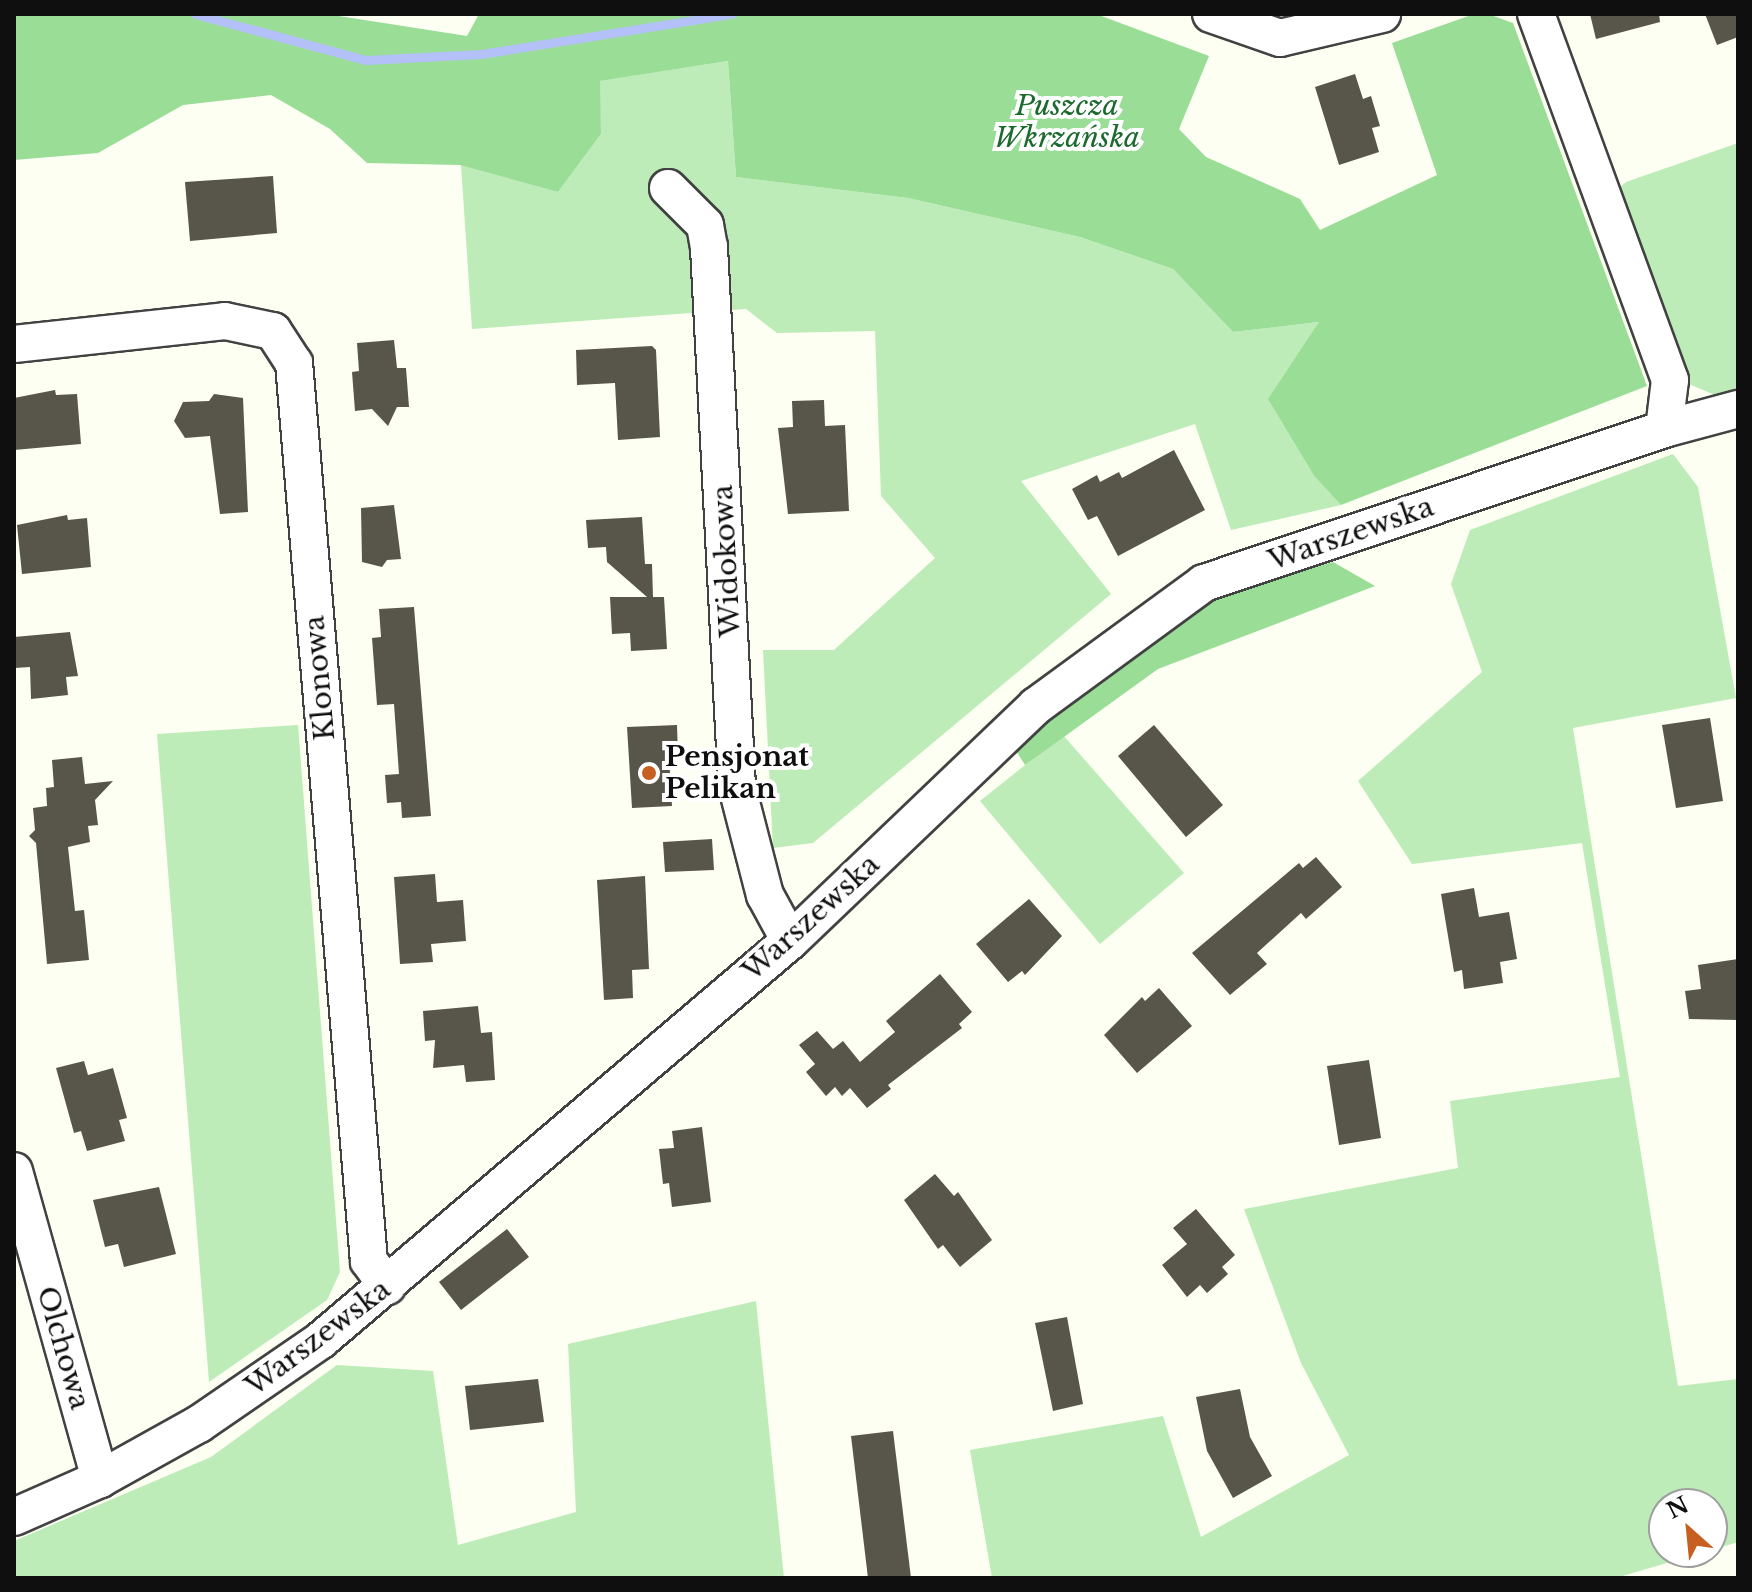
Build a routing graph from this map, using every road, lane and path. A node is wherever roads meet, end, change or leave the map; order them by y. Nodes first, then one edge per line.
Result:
1 (1211, 14) edge
2 (1382, 14) edge
3 (1536, 14) edge
4 (668, 188) dead end
5 (14, 344) edge
6 (1738, 409) edge
7 (1664, 429) junction
8 (790, 941) junction
9 (14, 1171) edge
10 (387, 1286) junction
11 (100, 1479) junction
12 (14, 1517) edge

1 - 2 street
3 - 7 street
4 - 8 street, Widokowa
5 - 10 street, Klonowa
6 - 7 street, Warszewska
7 - 8 street, Warszewska
8 - 10 street, Warszewska
9 - 11 street, Olchowa
10 - 11 street, Warszewska
11 - 12 street, Warszewska

